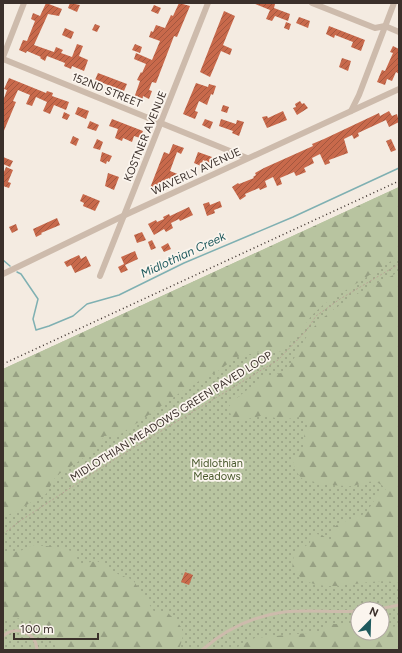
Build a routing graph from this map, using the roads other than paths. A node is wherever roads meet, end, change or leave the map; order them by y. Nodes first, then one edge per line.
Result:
1 (24, 3) edge
2 (208, 3) edge
3 (312, 3) edge
4 (394, 3) edge
5 (385, 26) junction
6 (399, 32) edge
7 (3, 58) edge
8 (399, 89) edge
9 (351, 111) junction
10 (161, 123) junction
11 (247, 158) junction
12 (125, 215) junction
13 (3, 274) edge
14 (100, 276) dead end
15 (350, 611) edge
16 (3, 636) edge
17 (37, 650) edge
18 (202, 650) edge

1 - 7 street
2 - 10 street, KOSTNER AVENUE
3 - 5 street
4 - 5 street
5 - 6 street
5 - 9 street
7 - 10 street, 152ND STREET
8 - 9 street, WAVERLY AVENUE
9 - 11 street, WAVERLY AVENUE
10 - 11 street, 152ND STREET
10 - 12 street, KOSTNER AVENUE
11 - 12 street, WAVERLY AVENUE
12 - 13 street, WAVERLY AVENUE
12 - 14 street, KOSTNER AVENUE
15 - 18 lane
16 - 17 lane

